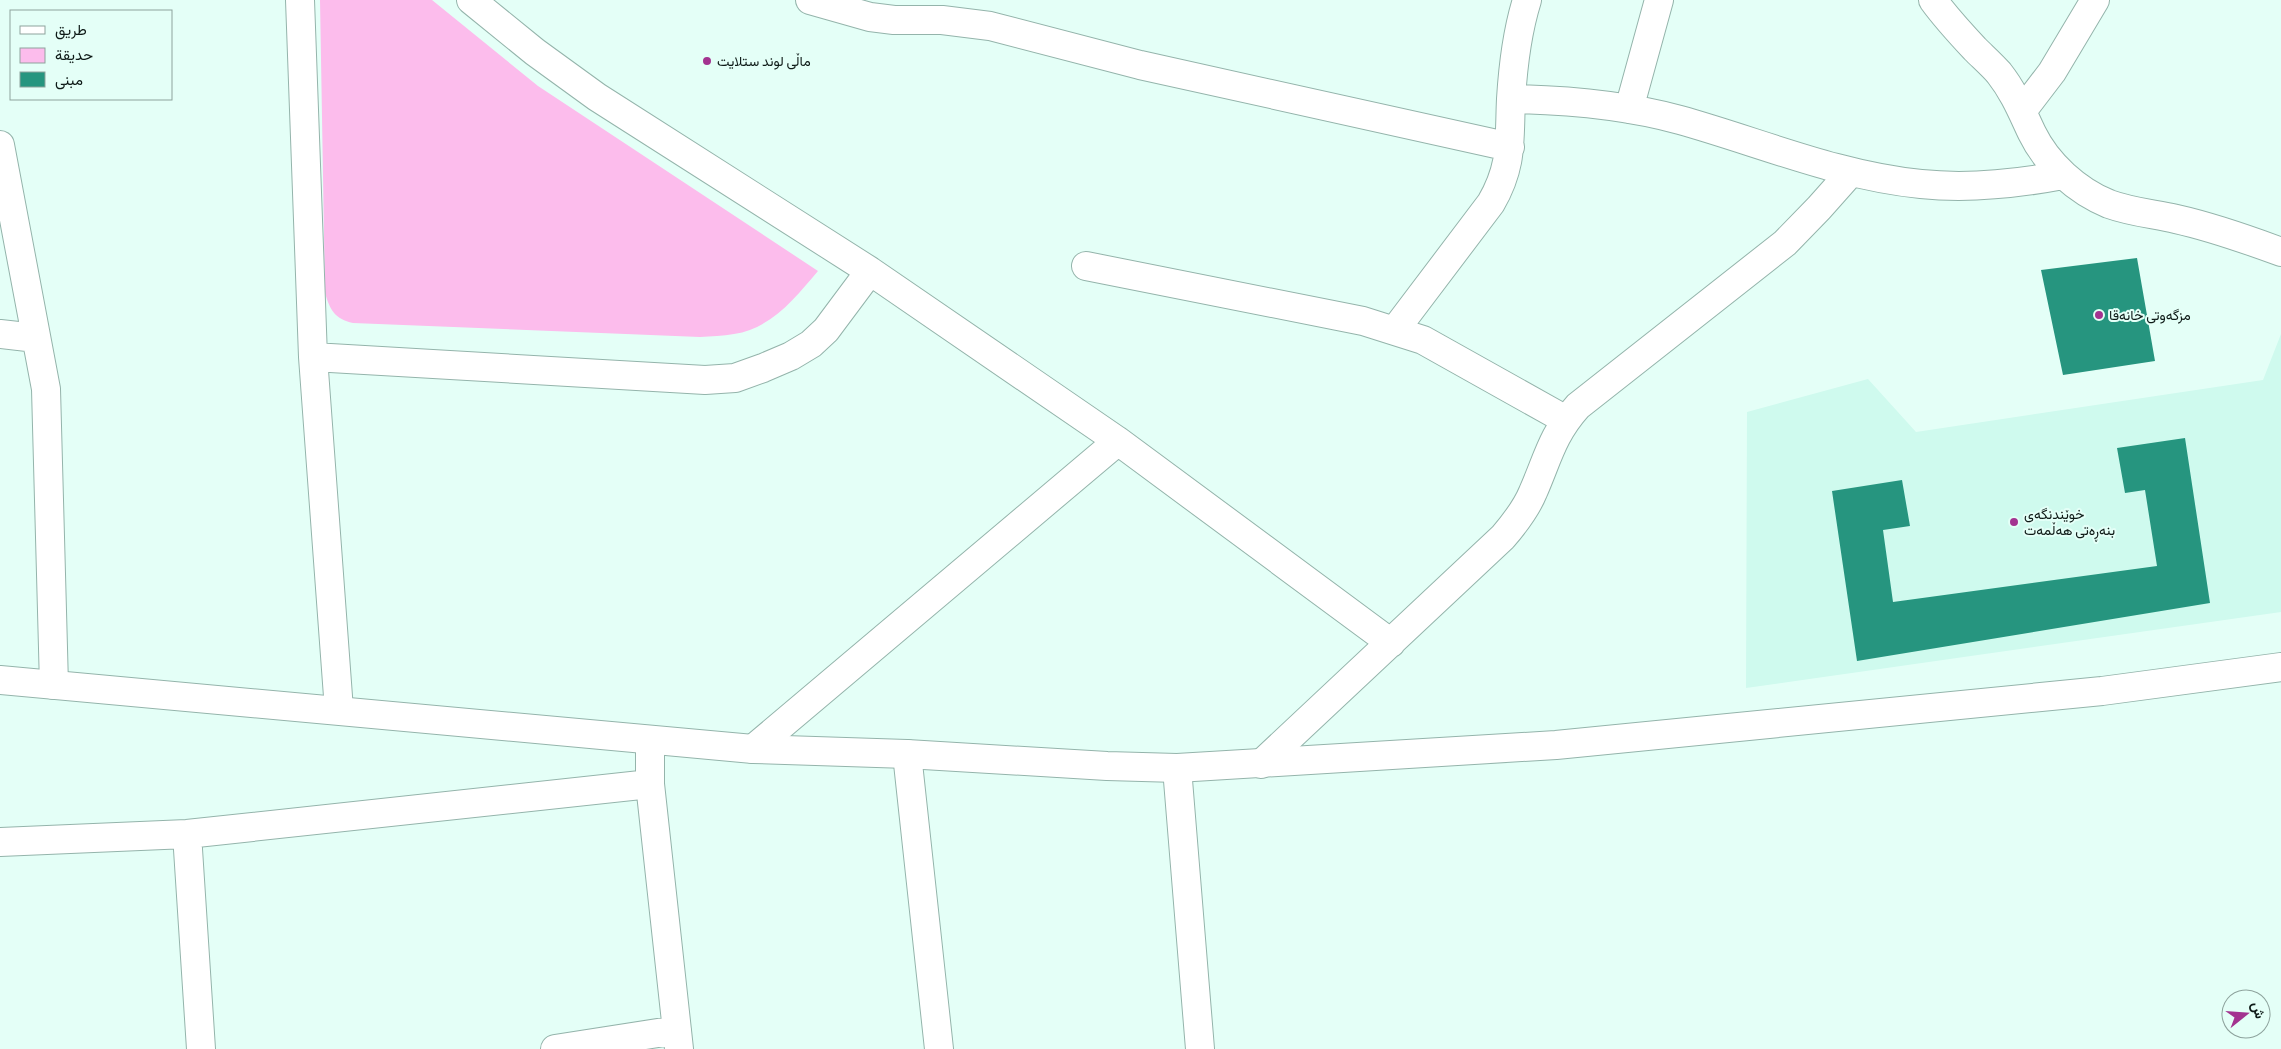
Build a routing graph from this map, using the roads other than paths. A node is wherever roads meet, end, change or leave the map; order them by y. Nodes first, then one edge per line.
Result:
1 (300, 0) edge
2 (471, 0) edge
3 (810, 0) edge
4 (1527, 0) edge
5 (1659, 0) edge
6 (1933, 0) edge
7 (2095, 0) edge
8 (1511, 99) junction
9 (1629, 109) junction
10 (2023, 110) junction
11 (1510, 147) junction
12 (1, 154) edge
13 (1851, 172) junction
14 (2063, 175) junction
15 (2281, 252) edge
16 (1086, 266) dead end
17 (870, 272) junction
18 (1395, 330) junction
19 (0, 334) edge
20 (36, 338) junction
21 (313, 356) junction
22 (1566, 420) junction
23 (1118, 441) junction
24 (1390, 643) junction
25 (2281, 667) edge
26 (0, 680) edge
27 (54, 685) junction
28 (339, 710) junction
29 (650, 740) junction
30 (754, 748) junction
31 (907, 754) junction
32 (1261, 764) junction
33 (1177, 768) junction
34 (650, 784) junction
35 (187, 834) junction
36 (0, 842) edge
37 (678, 1040) edge
38 (200, 1049) edge
39 (555, 1049) edge
40 (939, 1049) edge
41 (1200, 1049) edge

1 - 21 street
2 - 17 street
3 - 11 street
4 - 8 street
5 - 9 street
6 - 10 street
7 - 10 street
8 - 9 street
8 - 11 street
9 - 13 street
10 - 14 street
11 - 18 street
12 - 20 street
13 - 14 street
13 - 22 street
14 - 15 street
16 - 18 street
17 - 21 street
17 - 23 street
18 - 22 street
19 - 20 street
20 - 27 street
21 - 28 street
22 - 24 street
23 - 24 street
23 - 30 street
24 - 32 street
25 - 32 street
26 - 27 street
27 - 28 street
28 - 29 street
29 - 30 street
29 - 34 street
30 - 31 street
31 - 33 street
31 - 40 street
32 - 33 street
33 - 41 street
34 - 35 street
34 - 37 street
35 - 36 street
35 - 38 street
37 - 39 street

